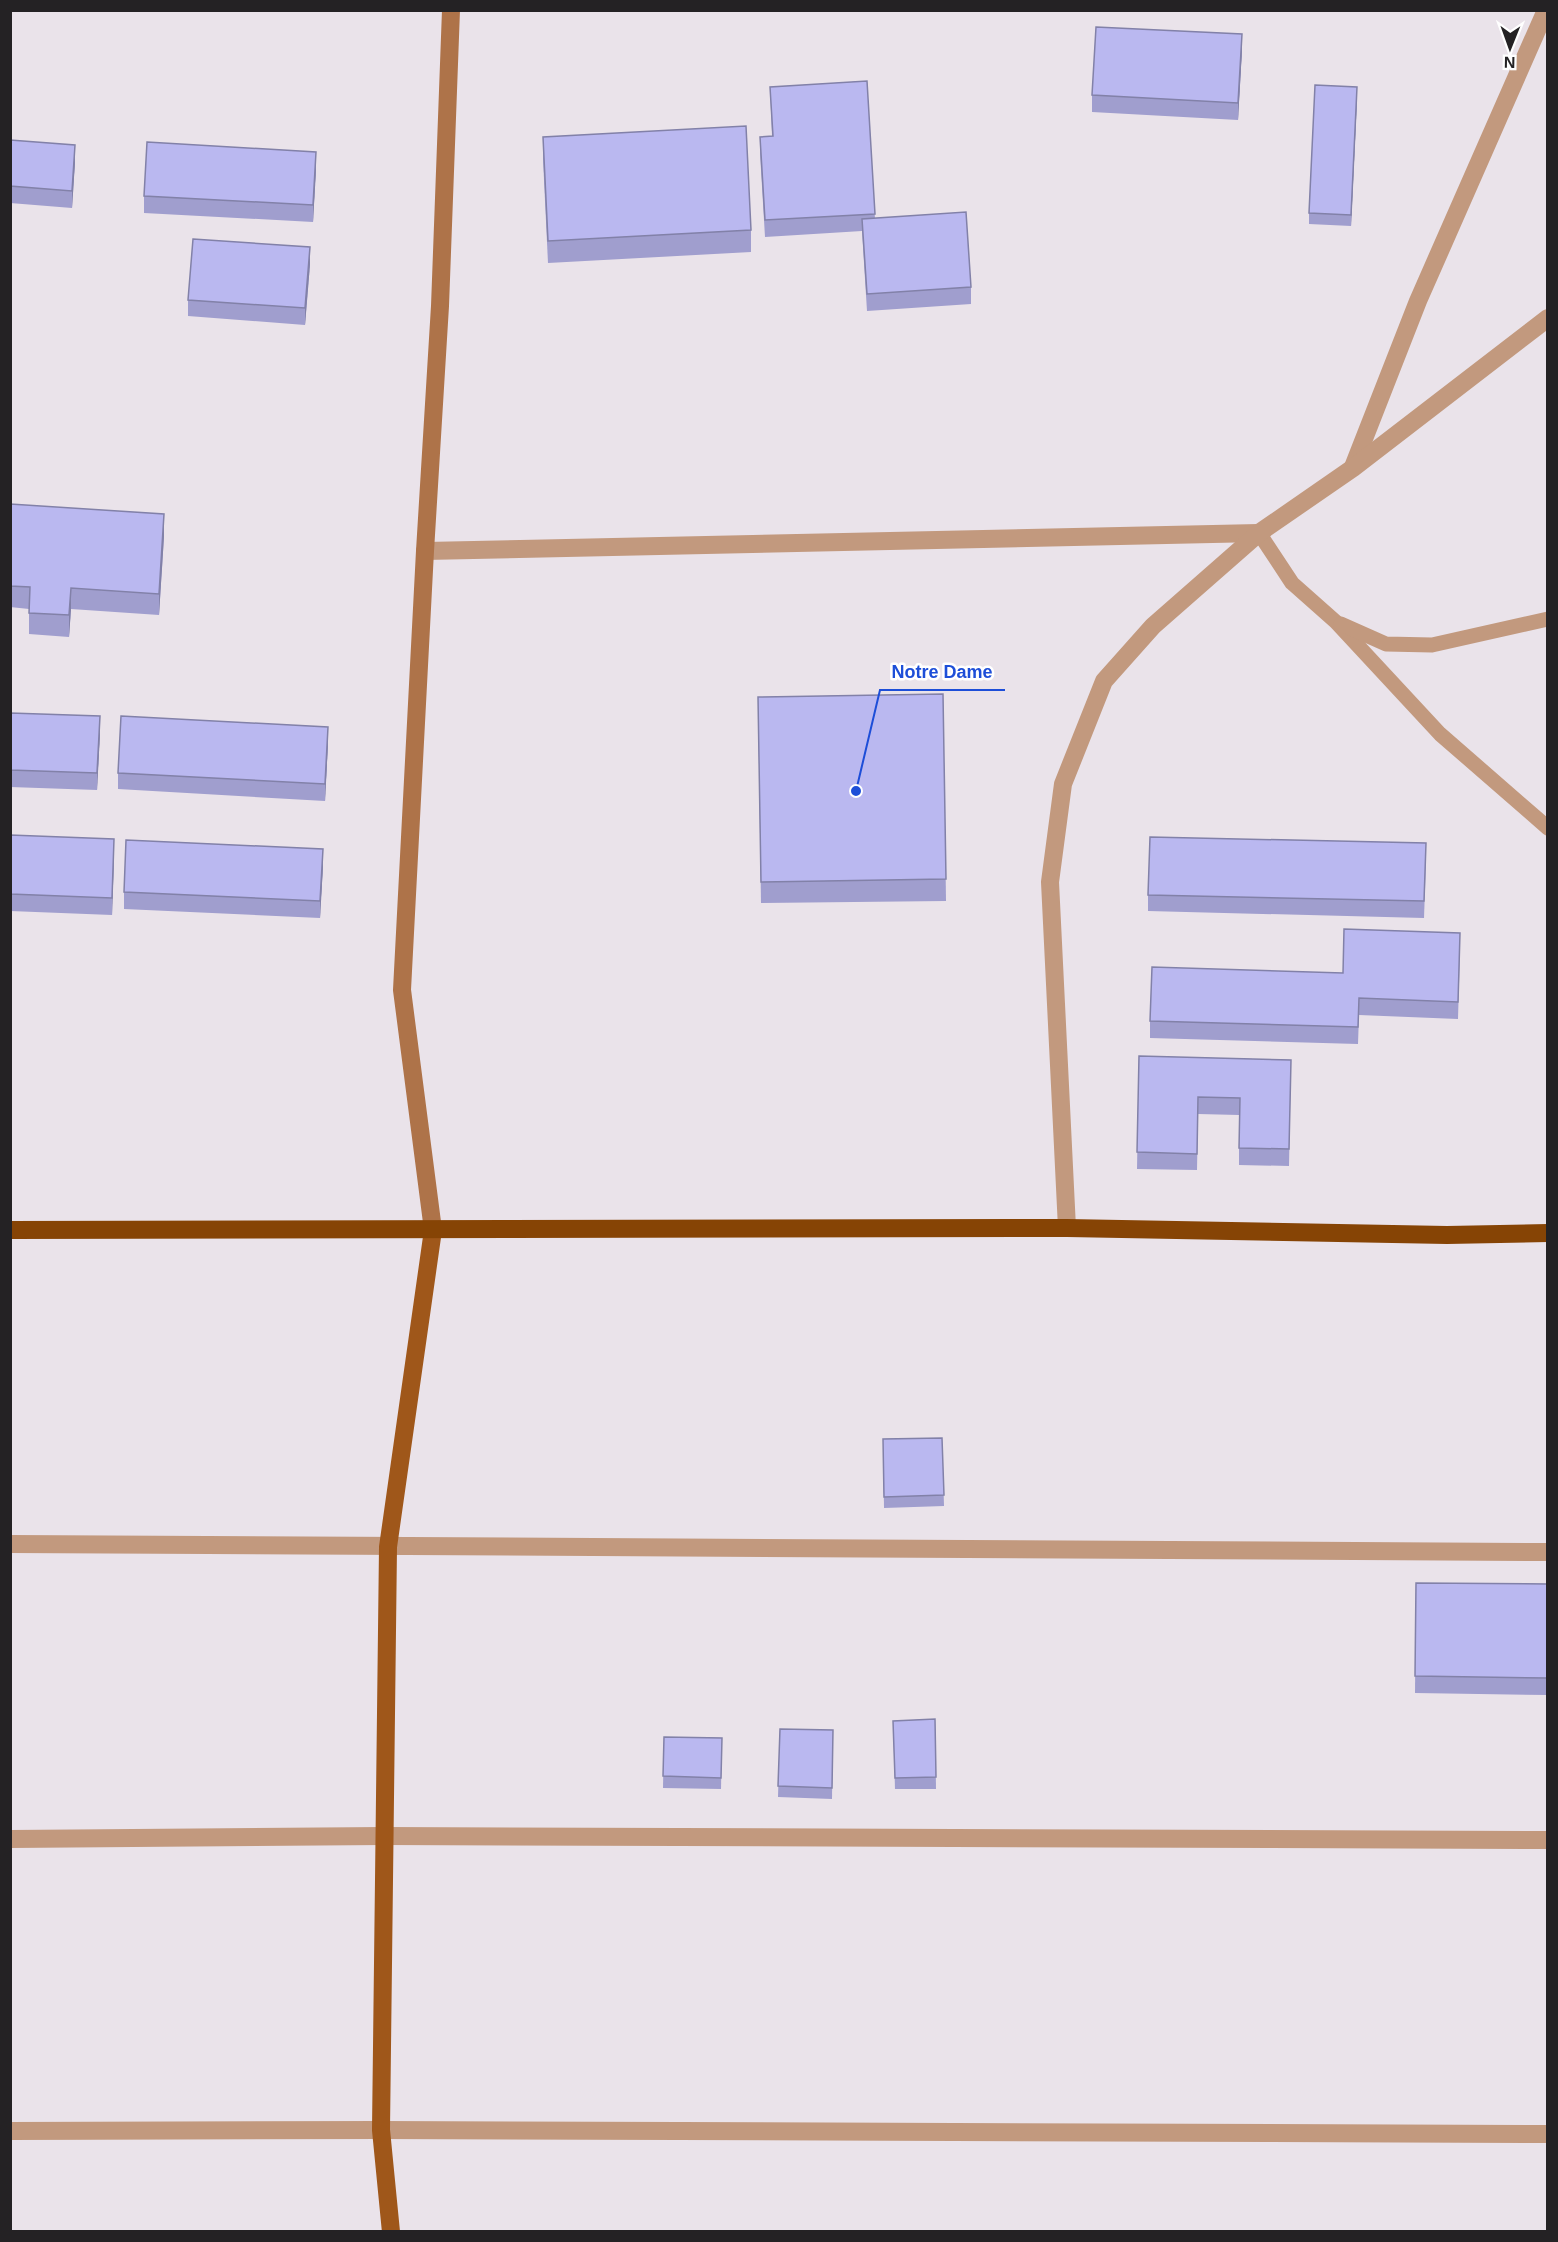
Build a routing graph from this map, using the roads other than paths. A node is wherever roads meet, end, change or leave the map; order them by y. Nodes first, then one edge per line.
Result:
1 (451, 10) edge
2 (1546, 10) edge
3 (1548, 318) edge
4 (1353, 468) junction
5 (1259, 533) junction
6 (424, 551) junction
7 (1548, 619) edge
8 (1336, 622) junction
9 (1548, 828) edge
10 (1067, 1228) junction
11 (10, 1230) edge
12 (432, 1230) junction
13 (1548, 1233) edge
14 (10, 1544) edge
15 (388, 1547) junction
16 (1548, 1552) edge
17 (384, 1836) junction
18 (10, 1839) edge
19 (1548, 1840) edge
20 (381, 2130) junction
21 (10, 2131) edge
22 (1548, 2134) edge
23 (391, 2232) edge

1 - 6 street
2 - 4 street
3 - 4 street
4 - 5 street
5 - 6 street
5 - 8 lane
5 - 10 street
6 - 12 street
7 - 8 lane
8 - 9 lane
10 - 12 highway
10 - 13 highway
11 - 12 highway
12 - 15 main road
14 - 15 street
15 - 16 street
15 - 17 main road
17 - 18 street
17 - 19 street
17 - 20 main road
20 - 21 street
20 - 22 street
20 - 23 main road

